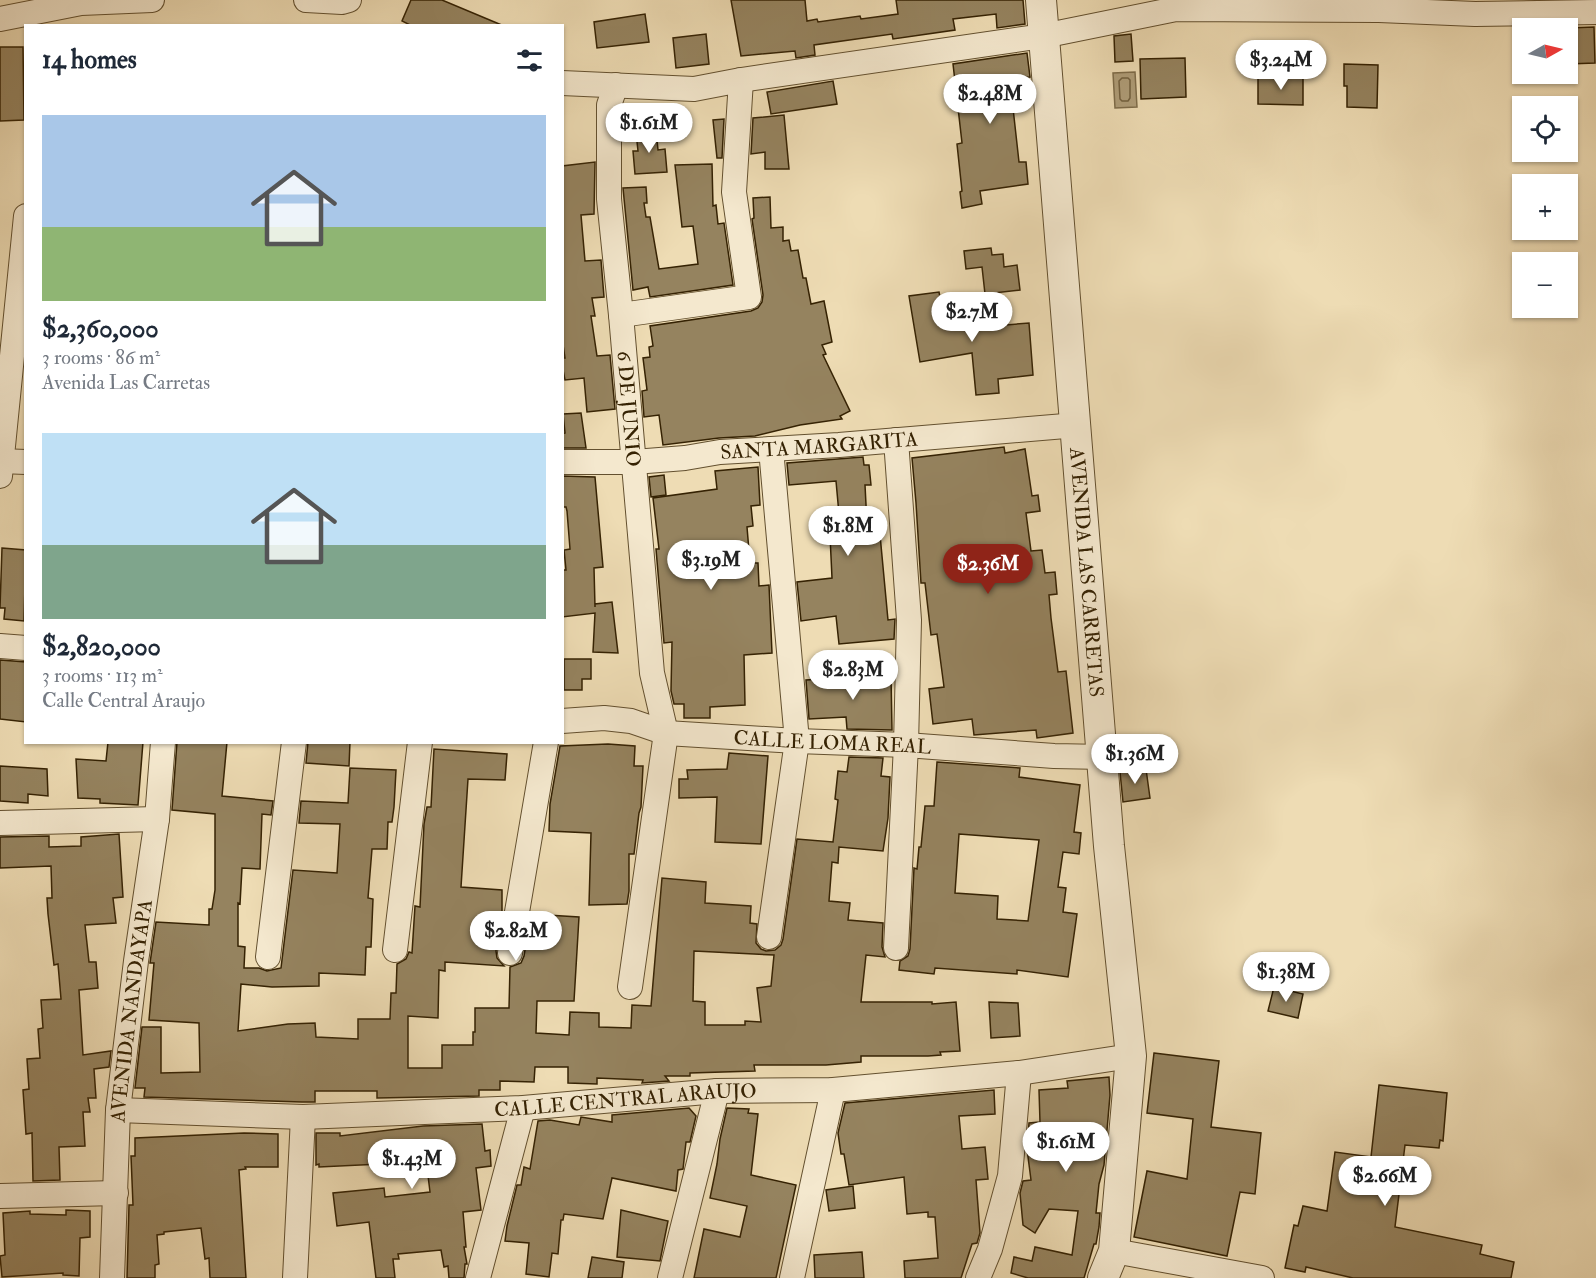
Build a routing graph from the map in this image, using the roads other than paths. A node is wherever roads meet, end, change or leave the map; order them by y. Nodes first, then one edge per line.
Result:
1 (152, 0) edge
2 (306, 0) edge
3 (349, 0) edge
4 (1041, 0) edge
5 (80, 2) edge
6 (1596, 12) edge
7 (0, 19) edge
8 (1043, 36) junction
9 (741, 80) junction
10 (564, 83) edge
11 (616, 85) junction
12 (24, 227) edge
13 (15, 277) edge
14 (621, 315) junction
15 (1077, 425) junction
16 (896, 440) junction
17 (771, 449) junction
18 (24, 462) edge
19 (564, 462) edge
20 (634, 462) junction
21 (0, 466) edge
22 (0, 646) edge
23 (24, 648) edge
24 (564, 721) edge
25 (666, 733) junction
26 (797, 741) junction
27 (163, 744) edge
28 (294, 744) edge
29 (420, 744) edge
30 (546, 744) edge
31 (906, 745) junction
32 (1104, 756) junction
33 (157, 819) junction
34 (0, 823) edge
35 (770, 937) dead end
36 (896, 948) dead end
37 (395, 950) dead end
38 (510, 952) dead end
39 (268, 957) dead end
40 (630, 987) dead end
41 (1131, 1056) junction
42 (1019, 1073) junction
43 (833, 1090) junction
44 (717, 1091) junction
45 (523, 1108) junction
46 (118, 1110) junction
47 (303, 1117) junction
48 (116, 1193) junction
49 (0, 1196) edge
50 (1109, 1265) edge
51 (112, 1278) edge
52 (295, 1278) edge
53 (478, 1278) edge
54 (670, 1278) edge
55 (792, 1278) edge
56 (978, 1278) edge
57 (1262, 1278) edge

1 - 5 street
2 - 3 street
4 - 8 street, AVENIDA LAS CARRETAS
5 - 7 street
6 - 8 street
8 - 9 street
8 - 15 street, AVENIDA LAS CARRETAS
9 - 11 street
9 - 14 street
10 - 11 street
11 - 14 street, 6 DE JUNIO
12 - 13 street
13 - 21 street
14 - 20 street, 6 DE JUNIO
15 - 16 street, SANTA MARGARITA
15 - 32 street, AVENIDA LAS CARRETAS
16 - 17 street, SANTA MARGARITA
16 - 31 street
17 - 20 street, SANTA MARGARITA
17 - 26 street
18 - 21 street
19 - 20 street, SANTA MARGARITA
20 - 25 street, 6 DE JUNIO
22 - 23 street
24 - 25 street, CALLE LOMA REAL
25 - 26 street, CALLE LOMA REAL
25 - 40 street
26 - 31 street, CALLE LOMA REAL
26 - 35 street
27 - 33 street, AVENIDA NANDAYAPA
28 - 39 street
29 - 37 street
30 - 38 street
31 - 32 street, CALLE LOMA REAL
31 - 36 street
32 - 41 street, AVENIDA LAS CARRETAS
33 - 34 street
33 - 46 street, AVENIDA NANDAYAPA
41 - 42 street, CALLE CENTRAL ARAUJO
41 - 50 street, AVENIDA LAS CARRETAS
42 - 43 street, CALLE CENTRAL ARAUJO
42 - 56 street
43 - 44 street, CALLE CENTRAL ARAUJO
43 - 55 street
44 - 45 street, CALLE CENTRAL ARAUJO
44 - 54 street
45 - 47 street, CALLE CENTRAL ARAUJO
45 - 53 street
46 - 47 street, CALLE CENTRAL ARAUJO
46 - 48 street, AVENIDA NANDAYAPA
47 - 52 street
48 - 49 street
48 - 51 street, AVENIDA NANDAYAPA
50 - 57 street

